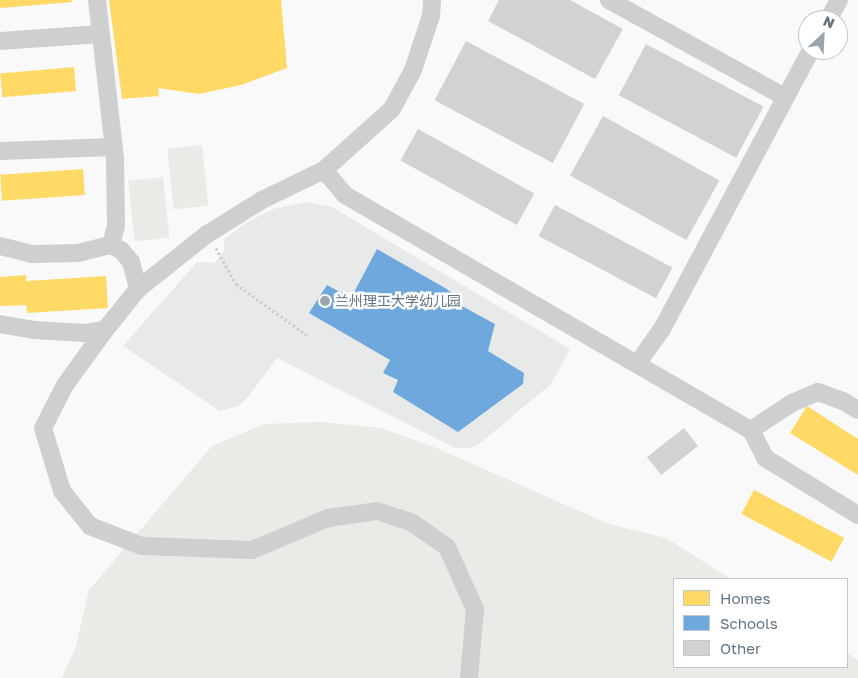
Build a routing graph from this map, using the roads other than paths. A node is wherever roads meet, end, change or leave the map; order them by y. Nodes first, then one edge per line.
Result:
1 (97, 0) edge
2 (432, 0) edge
3 (610, 0) edge
4 (101, 34) junction
5 (0, 41) edge
6 (806, 60) edge
7 (785, 98) junction
8 (113, 147) junction
9 (0, 151) edge
10 (324, 170) junction
11 (111, 245) junction
12 (0, 246) edge
13 (138, 289) junction
14 (0, 324) edge
15 (105, 330) junction
16 (637, 364) junction
17 (858, 410) edge
18 (751, 430) junction
19 (858, 515) edge
20 (469, 678) edge

1 - 4 street
2 - 10 street
3 - 7 street
4 - 5 street
4 - 8 street
6 - 7 street
7 - 16 street
8 - 9 street
8 - 11 street
10 - 13 street
10 - 16 street
11 - 12 street
11 - 13 street
13 - 15 street
14 - 15 street
15 - 20 street
16 - 18 street
17 - 18 street
18 - 19 street

